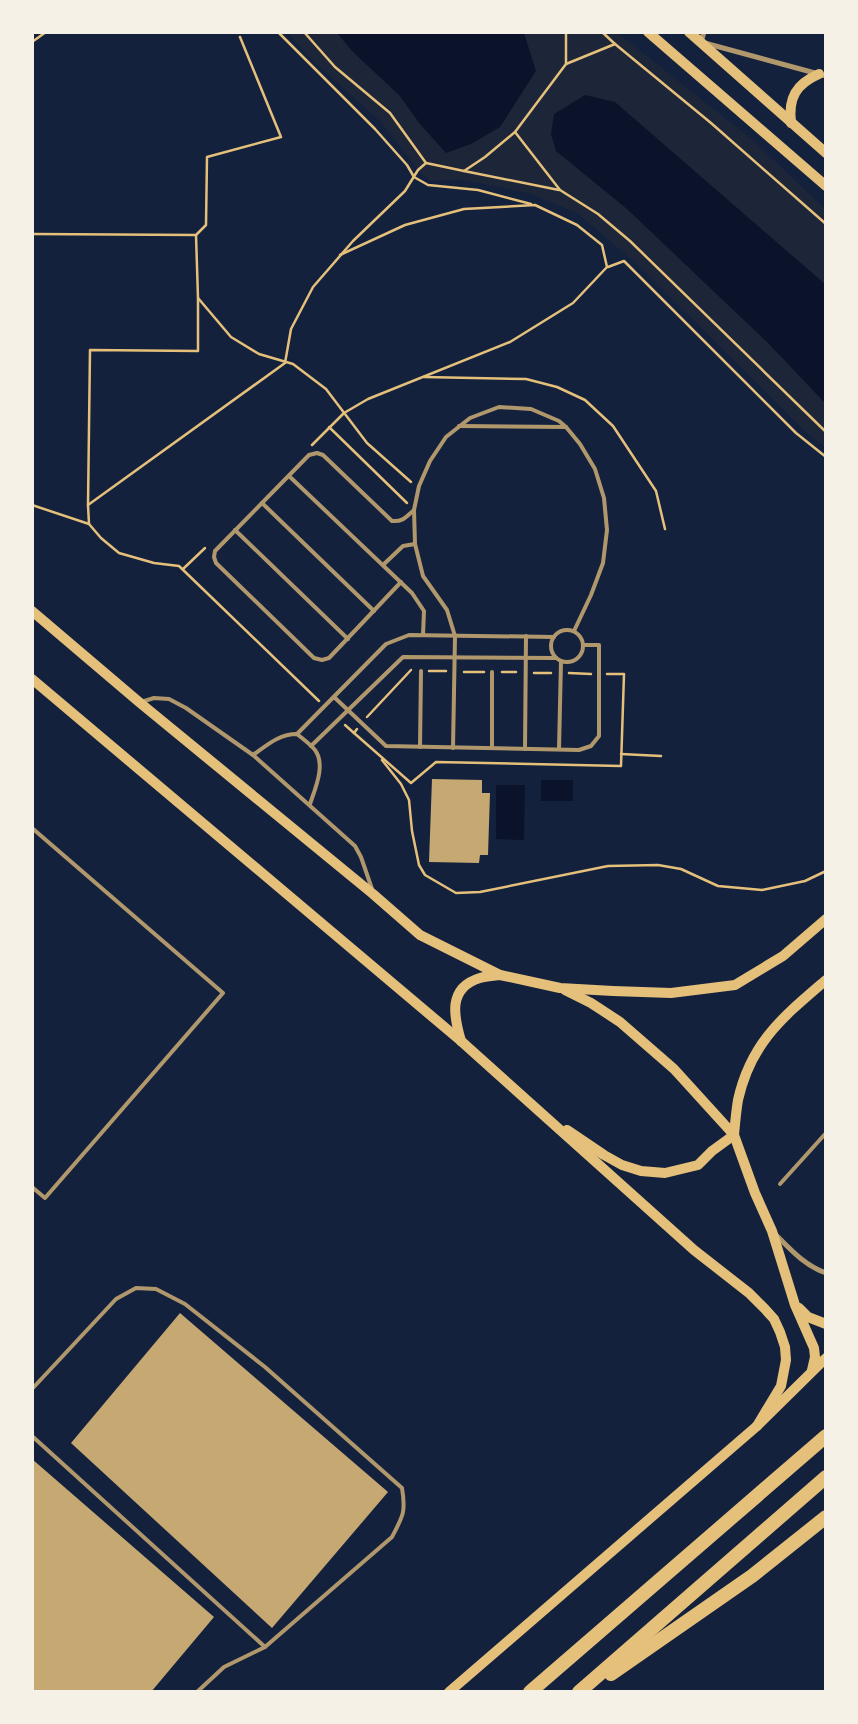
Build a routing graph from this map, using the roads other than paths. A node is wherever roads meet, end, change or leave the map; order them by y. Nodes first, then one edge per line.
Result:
1 (648, 32) edge
2 (690, 32) edge
3 (702, 37) edge
4 (822, 75) edge
5 (791, 122) junction
6 (826, 153) edge
7 (826, 186) edge
8 (459, 426) junction
9 (566, 427) junction
10 (289, 476) junction
11 (262, 503) junction
12 (414, 510) junction
13 (235, 530) junction
14 (415, 544) junction
15 (383, 565) junction
16 (401, 582) junction
17 (32, 611) edge
18 (374, 611) junction
19 (574, 631) junction
20 (423, 635) junction
21 (455, 636) junction
22 (526, 636) junction
23 (554, 637) junction
24 (348, 639) junction
25 (584, 645) junction
26 (454, 657) junction
27 (526, 657) junction
28 (556, 658) junction
29 (561, 661) junction
30 (421, 670) dead end
31 (492, 672) dead end
32 (32, 679) edge
33 (334, 697) junction
34 (139, 702) junction
35 (348, 710) junction
36 (297, 734) junction
37 (310, 746) junction
38 (420, 747) junction
39 (453, 748) junction
40 (492, 748) junction
41 (525, 749) junction
42 (560, 749) junction
43 (253, 755) junction
44 (310, 804) junction
45 (32, 828) edge
46 (373, 894) junction
47 (826, 919) edge
48 (500, 975) junction
49 (826, 980) edge
50 (560, 988) junction
51 (461, 1041) junction
52 (533, 1107) junction
53 (826, 1133) edge
54 (734, 1135) junction
55 (780, 1184) dead end
56 (32, 1187) edge
57 (772, 1231) junction
58 (826, 1273) edge
59 (795, 1305) junction
60 (826, 1324) edge
61 (826, 1358) edge
62 (812, 1370) junction
63 (32, 1388) edge
64 (757, 1426) junction
65 (32, 1436) edge
66 (826, 1436) edge
67 (826, 1477) edge
68 (826, 1517) edge
69 (265, 1647) junction
70 (197, 1692) edge
71 (449, 1692) edge
72 (530, 1692) edge
73 (579, 1692) edge
74 (586, 1692) edge

1 - 7 main road
2 - 3 main road
3 - 4 street
3 - 5 main road
4 - 5 main road
5 - 6 main road
8 - 9 lane
8 - 9 lane
8 - 12 lane
9 - 19 lane
10 - 11 lane
10 - 12 lane
10 - 15 lane
11 - 13 lane
11 - 18 lane
12 - 14 lane
13 - 24 lane
13 - 24 lane
14 - 15 lane
14 - 21 lane
15 - 16 lane
16 - 18 lane
16 - 20 lane
17 - 34 main road
18 - 24 lane
19 - 23 lane
19 - 25 lane
20 - 21 lane
20 - 33 lane
21 - 22 lane
21 - 26 lane
22 - 23 lane
22 - 27 lane
23 - 28 lane
25 - 29 lane
25 - 42 lane
26 - 27 lane
26 - 35 lane
26 - 39 lane
27 - 28 lane
27 - 41 lane
28 - 29 lane
29 - 42 lane
30 - 38 lane
31 - 40 lane
32 - 51 main road
33 - 35 lane
33 - 36 lane
34 - 43 lane
34 - 46 main road
35 - 37 lane
35 - 38 lane
36 - 37 lane
36 - 43 lane
37 - 44 lane
38 - 39 lane
39 - 40 lane
40 - 41 lane
41 - 42 lane
43 - 44 lane
44 - 46 lane
45 - 56 lane
46 - 48 main road
47 - 50 main road
48 - 50 main road
48 - 51 main road
49 - 54 main road
50 - 54 main road
51 - 52 main road
52 - 54 main road
52 - 64 main road
53 - 55 lane
54 - 57 main road
57 - 58 street
57 - 59 main road
59 - 60 main road
59 - 62 main road
61 - 62 main road
62 - 64 main road
63 - 69 lane
64 - 71 main road
65 - 69 lane
66 - 72 highway
67 - 73 highway
68 - 74 highway
69 - 70 lane

